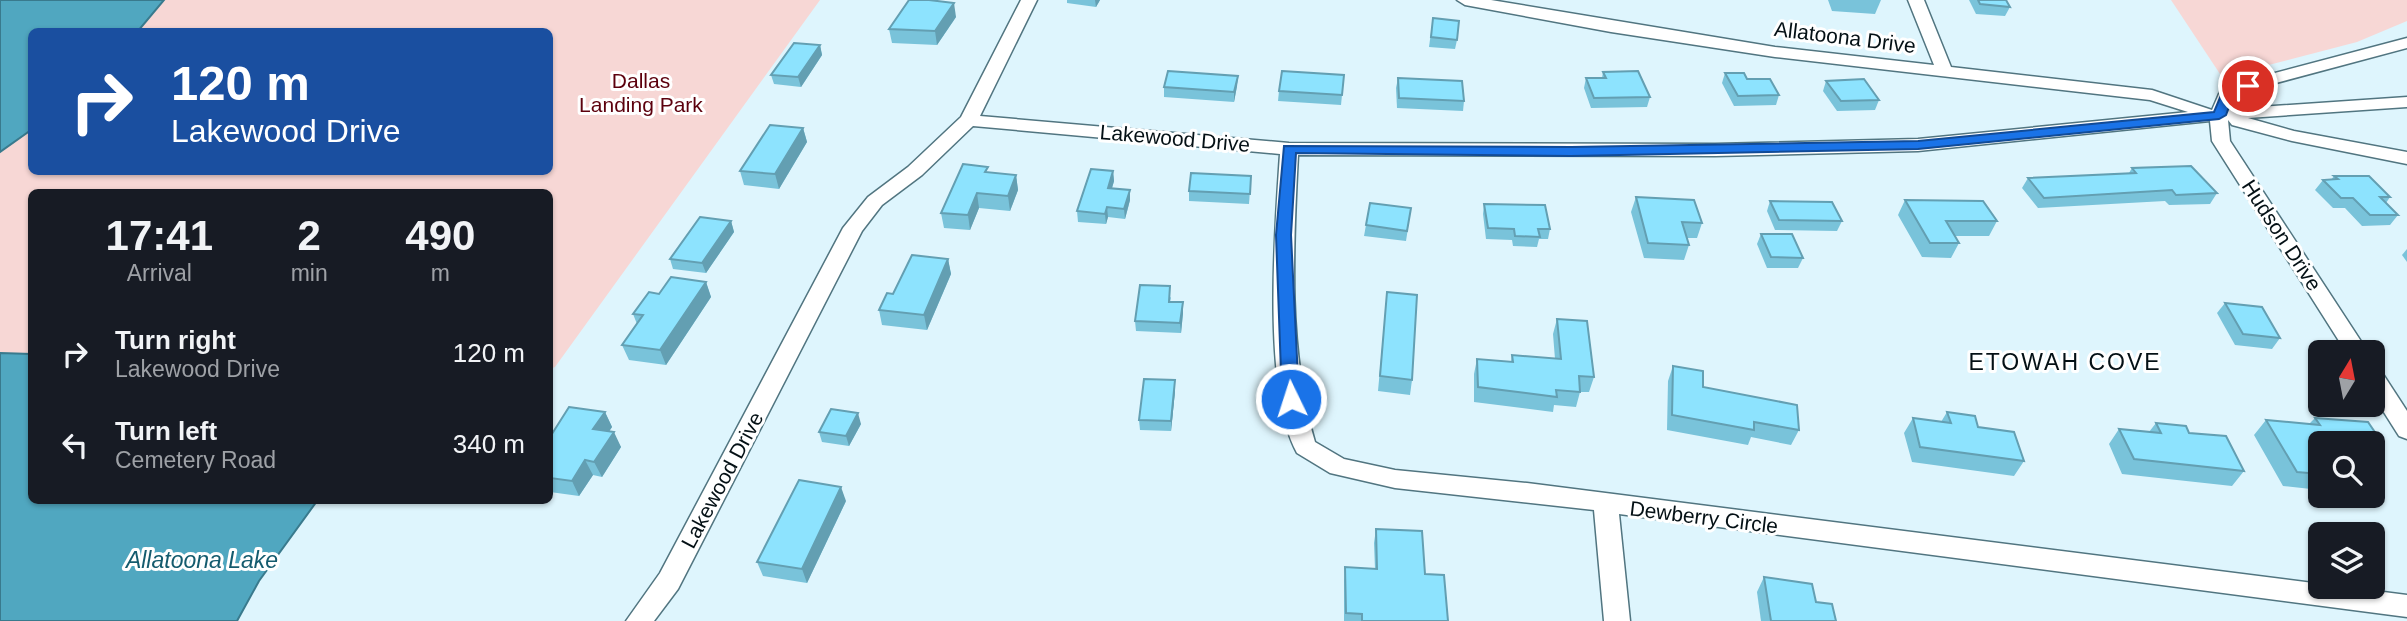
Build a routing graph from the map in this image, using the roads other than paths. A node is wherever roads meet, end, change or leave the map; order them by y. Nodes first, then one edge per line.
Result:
1 (1029, 0) edge
2 (1465, 0) edge
3 (1916, 0) edge
4 (2407, 43) edge
5 (1945, 72) junction
6 (2407, 102) edge
7 (2219, 115) junction
8 (969, 120) junction
9 (1289, 149) junction
10 (2407, 158) edge
11 (2349, 340) edge
12 (2385, 396) edge
13 (2407, 430) edge
14 (1606, 505) junction
15 (2407, 606) edge
16 (639, 621) edge
17 (1617, 621) edge

1 - 8 street
2 - 5 street, Allatoona Drive
3 - 5 street
4 - 7 street
5 - 7 street, Allatoona Drive
6 - 7 street, Lakewood Drive
7 - 9 street, Lakewood Drive
7 - 10 street, Allatoona Drive
7 - 11 street, Hudson Drive
8 - 9 street, Lakewood Drive
8 - 16 street, Lakewood Drive
9 - 14 street, Dewberry Circle
12 - 13 street
14 - 15 street, Dewberry Circle
14 - 17 street

